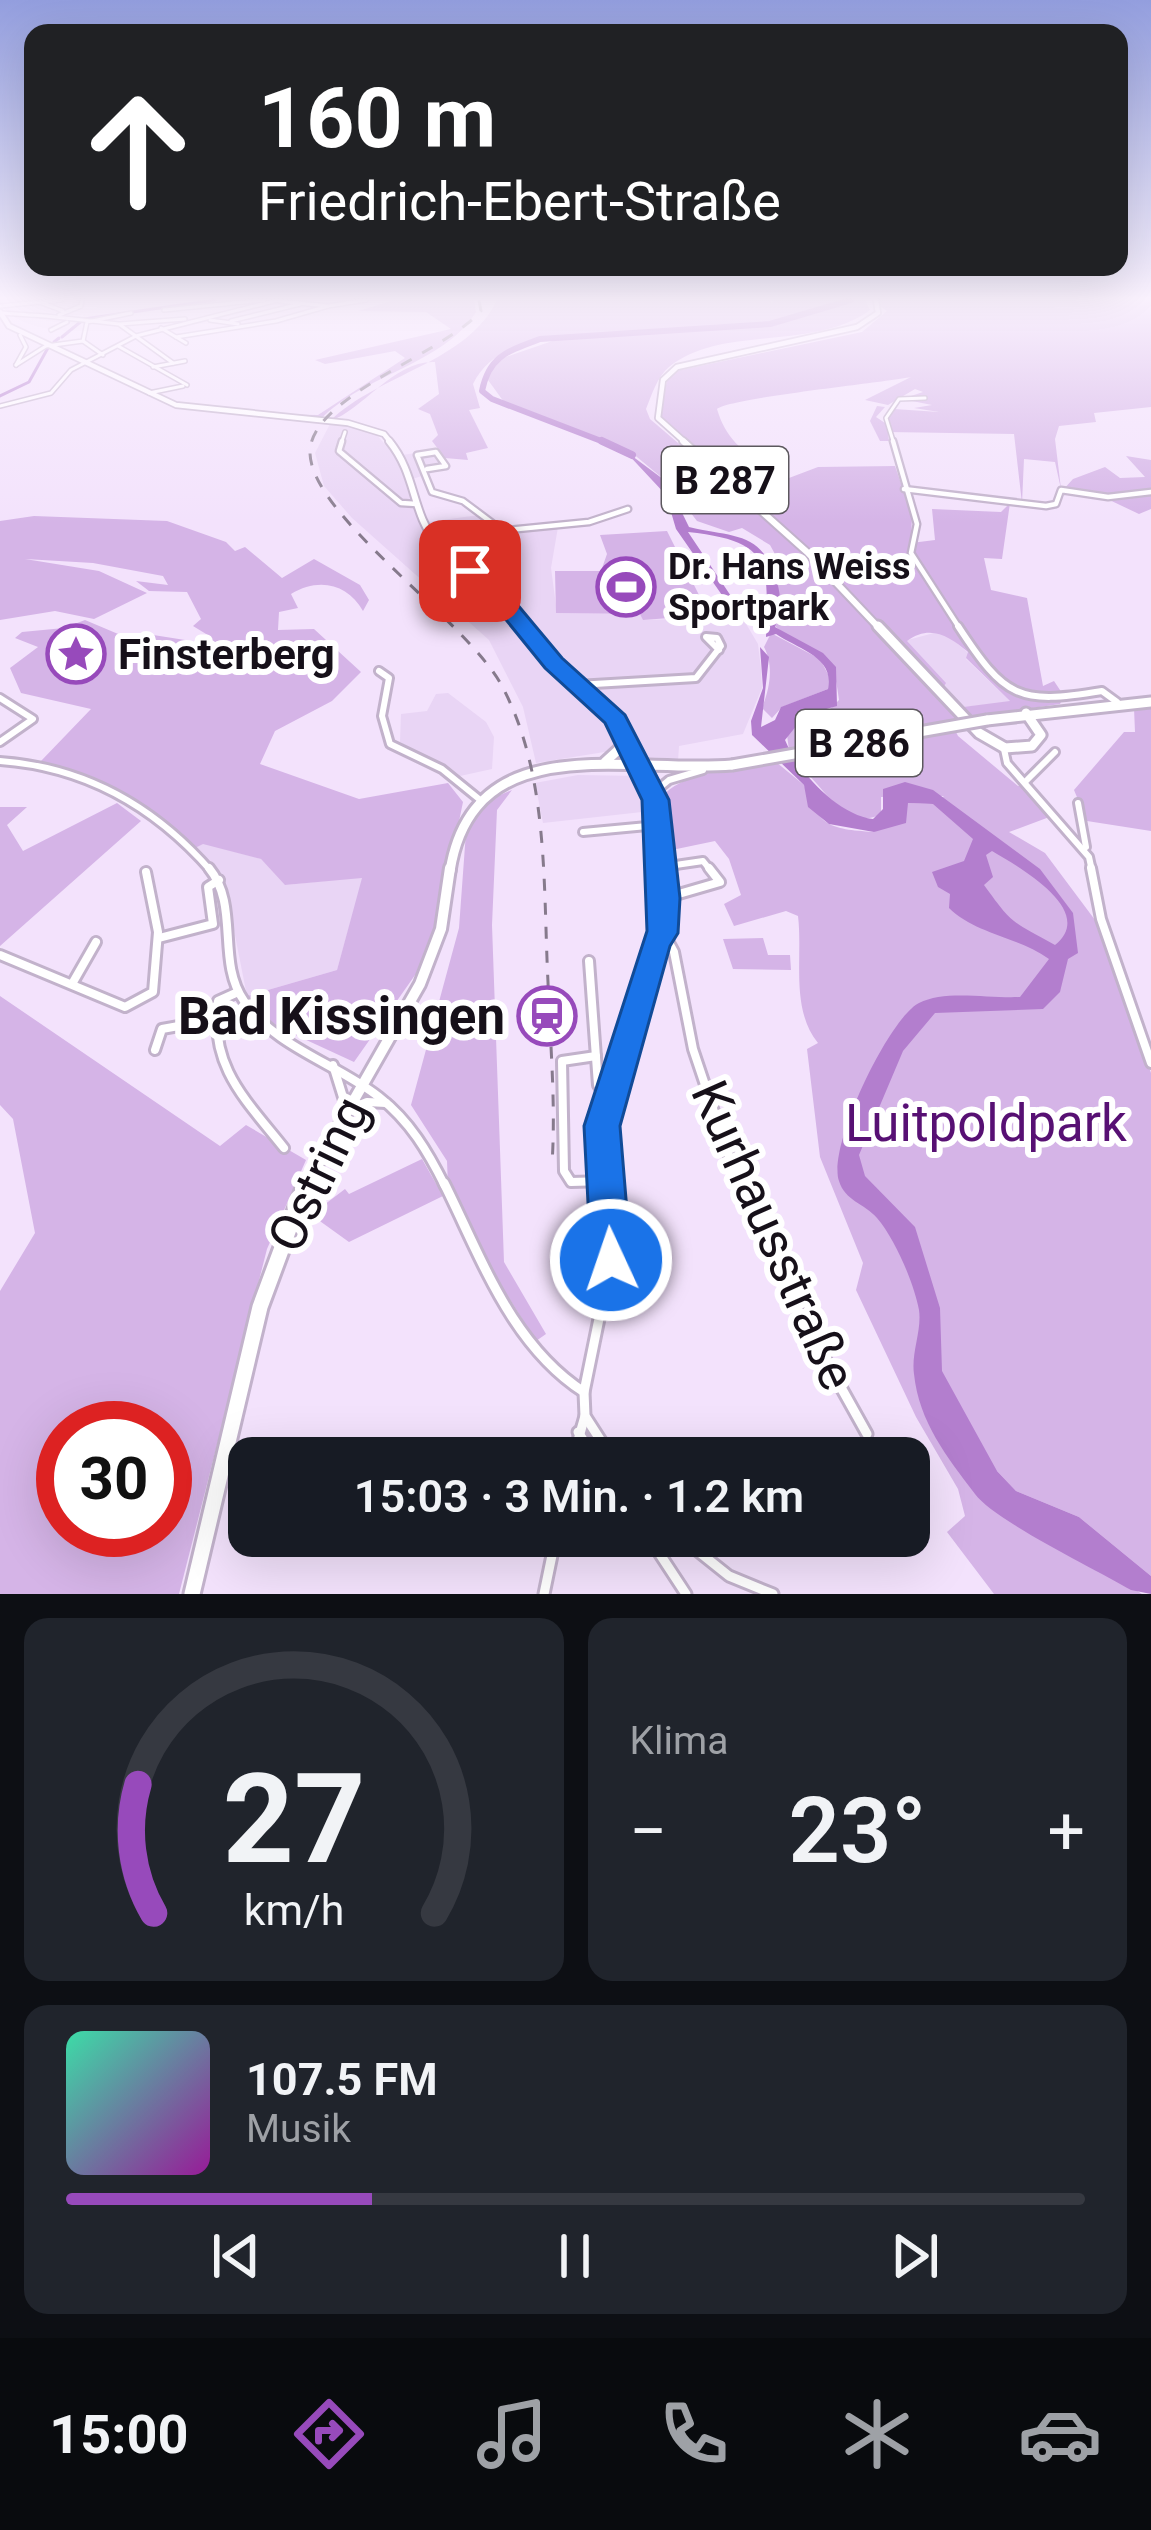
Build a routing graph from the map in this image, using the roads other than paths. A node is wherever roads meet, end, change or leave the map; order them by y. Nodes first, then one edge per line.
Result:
1 (69, 374) edge
2 (110, 374) edge
3 (163, 374) edge
4 (667, 374) edge
5 (152, 394) junction
6 (925, 398) dead end
7 (0, 406) edge
8 (344, 432) dead end
9 (427, 469) dead end
10 (904, 489) junction
11 (1151, 492) edge
12 (416, 502) junction
13 (628, 509) dead end
14 (507, 530) junction
15 (463, 566) junction
16 (719, 650) dead end
17 (379, 671) dead end
18 (577, 685) junction
19 (0, 698) edge
20 (1117, 702) junction
21 (1151, 702) edge
22 (1025, 713) junction
23 (1002, 718) junction
24 (1037, 726) junction
25 (0, 732) edge
26 (11, 734) junction
27 (628, 741) junction
28 (0, 742) edge
29 (1005, 748) junction
30 (1055, 752) dead end
31 (634, 754) junction
32 (0, 761) edge
33 (600, 765) junction
34 (642, 767) junction
35 (671, 769) junction
36 (703, 770) junction
37 (1025, 782) junction
38 (653, 793) junction
39 (479, 799) junction
40 (1078, 803) dead end
41 (658, 825) junction
42 (583, 832) dead end
43 (1086, 851) junction
44 (662, 867) junction
45 (146, 872) dead end
46 (219, 880) junction
47 (665, 898) junction
48 (663, 933) junction
49 (159, 938) junction
50 (96, 942) dead end
51 (0, 955) edge
52 (589, 961) dead end
53 (72, 984) junction
54 (238, 992) junction
55 (213, 1020) junction
56 (154, 1050) dead end
57 (596, 1056) junction
58 (1151, 1063) edge
59 (332, 1064) junction
60 (362, 1083) junction
61 (609, 1100) junction
62 (390, 1104) junction
63 (347, 1110) junction
64 (284, 1148) dead end
65 (606, 1181) junction
66 (584, 1391) junction
67 (585, 1416) junction
68 (578, 1432) junction
69 (867, 1434) dead end
70 (577, 1437) edge
71 (581, 1437) edge
72 (598, 1437) edge
73 (552, 1557) edge
74 (662, 1557) edge
75 (705, 1557) edge
76 (192, 1594) edge
77 (544, 1594) edge
78 (686, 1594) edge
79 (773, 1594) edge

1 - 7 street
2 - 5 main road
3 - 5 street
4 - 29 main road, B 287
5 - 12 main road
6 - 10 street
8 - 12 street
9 - 14 street
10 - 11 street
10 - 20 street
12 - 15 main road
13 - 14 street
14 - 15 street
15 - 18 main road
16 - 18 street
17 - 39 street
18 - 27 main road
19 - 26 street
20 - 21 main road, B 286
20 - 22 main road, B 286
22 - 23 main road, B 286
22 - 24 main road
23 - 24 main road
23 - 36 main road, B 286, bridge
24 - 29 main road
25 - 26 street
26 - 28 street
27 - 31 main road
27 - 33 main road
29 - 37 street
30 - 37 street
31 - 34 main road
31 - 35 main road
32 - 46 street
33 - 34 main road
33 - 39 main road
34 - 35 main road
34 - 38 street, Kurhausstraße
35 - 36 main road
36 - 38 street
37 - 43 street
38 - 41 street, Kurhausstraße
39 - 60 main road, Ostring
40 - 43 street
41 - 42 street
41 - 44 street, Kurhausstraße
43 - 58 street
44 - 47 street, Kurhausstraße
44 - 47 street
45 - 49 street
46 - 49 street
46 - 54 street
47 - 48 street, Kurhausstraße
48 - 61 street
48 - 69 street, Kurhausstraße
49 - 53 street
50 - 53 street
51 - 53 street
52 - 57 street
54 - 55 street
54 - 59 street
55 - 56 street
55 - 64 street
57 - 61 street
57 - 65 street
59 - 60 street
59 - 63 street
60 - 62 street
60 - 63 main road, Ostring
61 - 65 street
62 - 63 street
62 - 66 street
63 - 76 main road, Ostring
65 - 66 street
66 - 67 street
67 - 68 street
67 - 72 street
68 - 70 street
68 - 71 street
73 - 77 street
74 - 78 street
75 - 79 street

